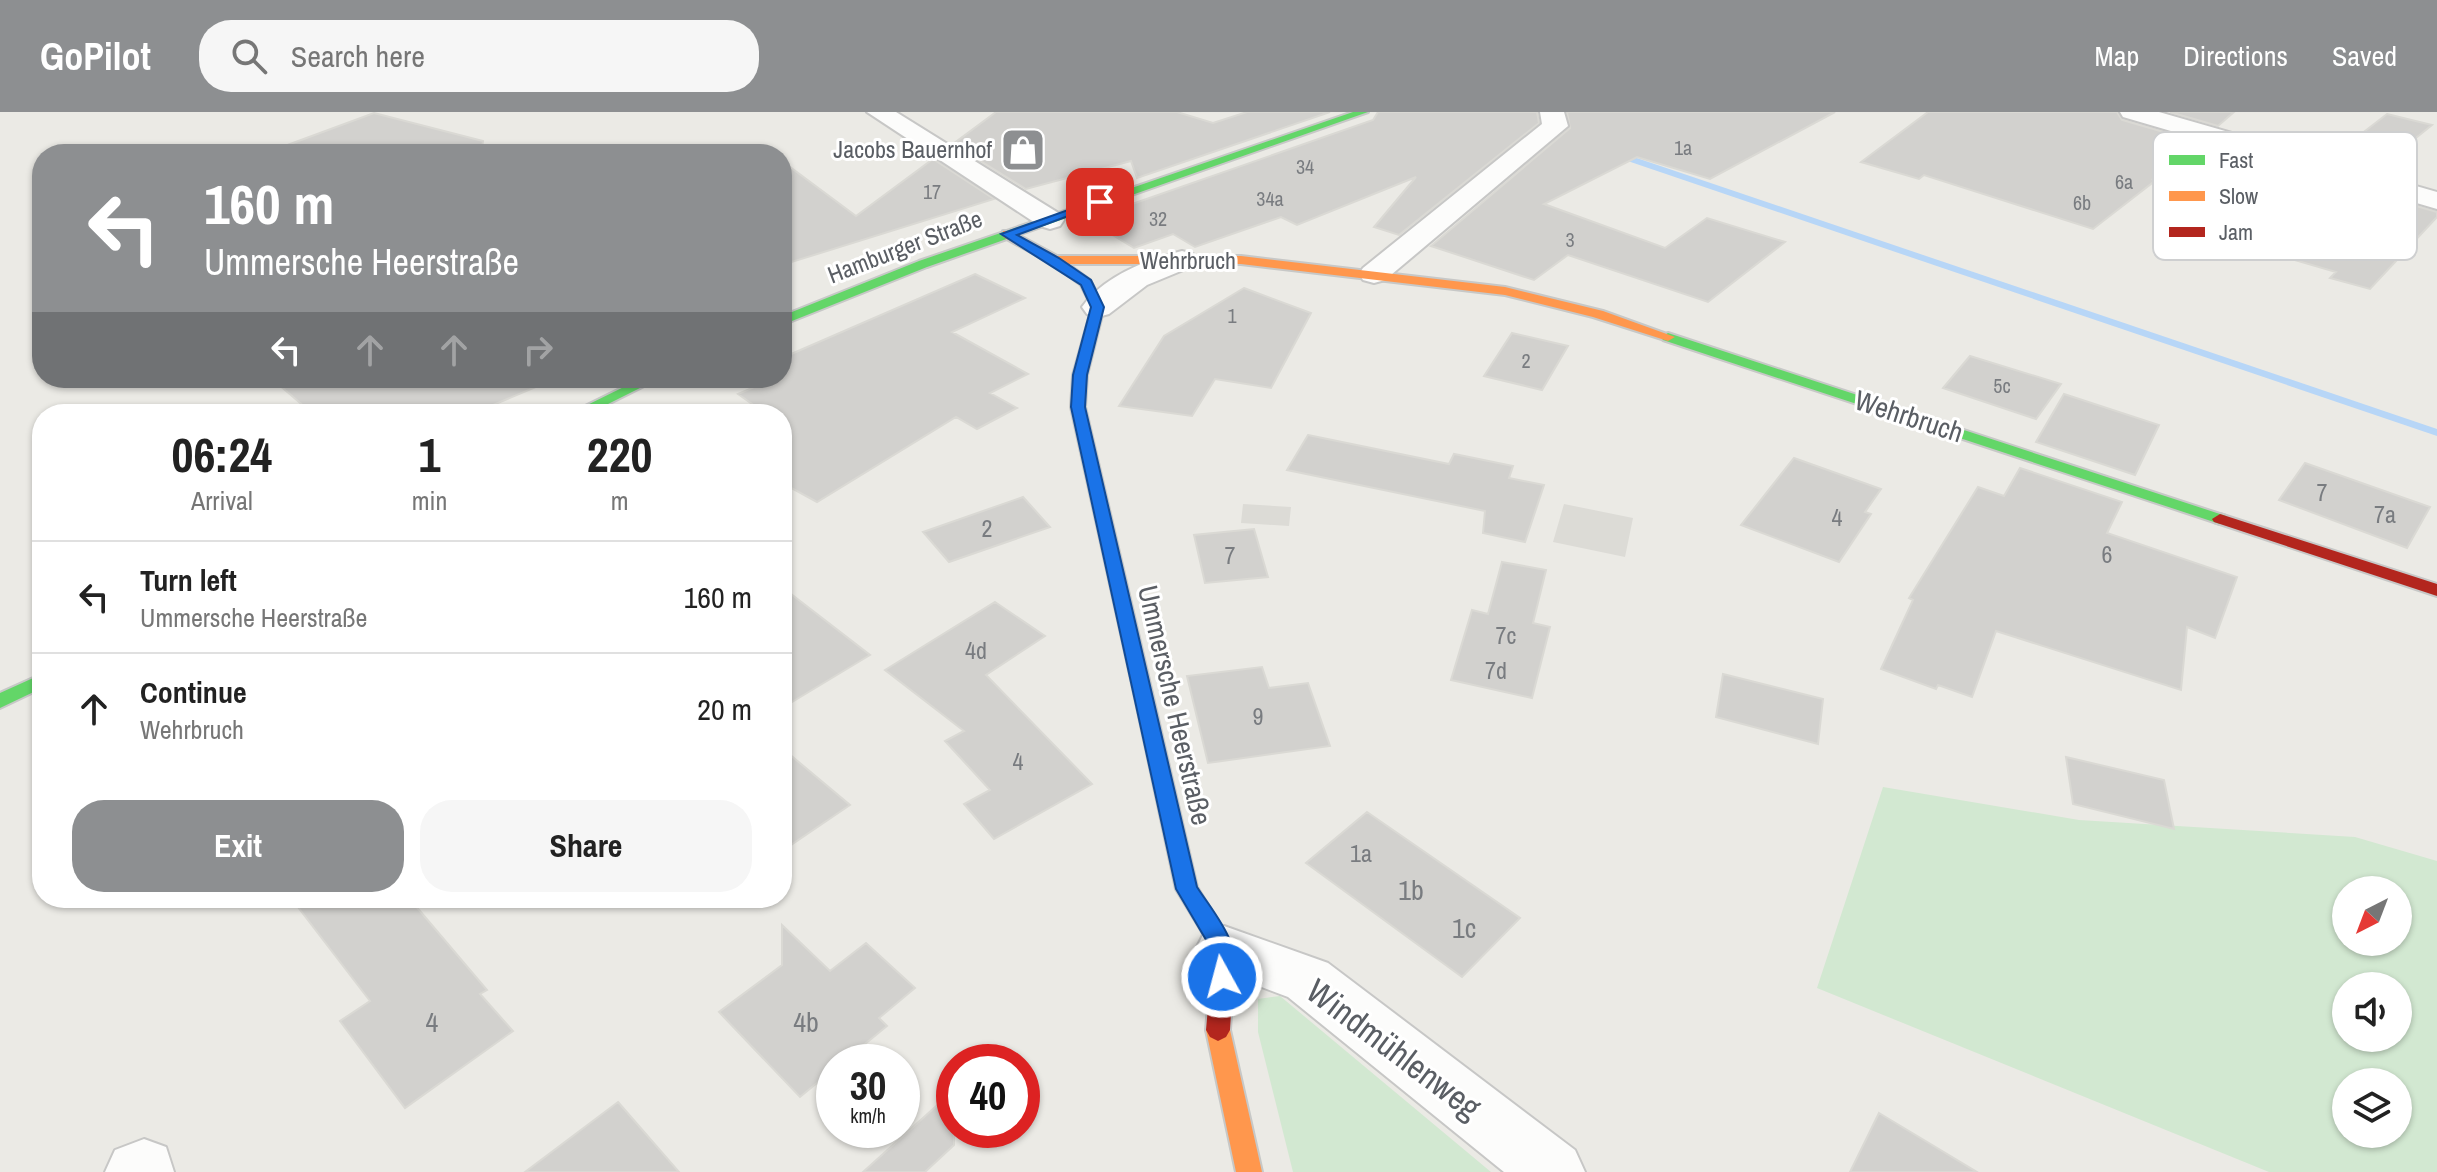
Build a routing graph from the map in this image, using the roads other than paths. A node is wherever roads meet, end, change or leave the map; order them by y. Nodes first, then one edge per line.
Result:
1 (879, 112) edge
2 (1363, 112) edge
3 (1552, 112) edge
4 (2132, 112) edge
5 (2201, 132) edge
6 (2417, 195) edge
7 (2437, 201) edge
8 (1050, 220) junction
9 (1007, 234) junction
10 (1055, 260) junction
11 (1182, 260) junction
12 (1374, 274) junction
13 (1098, 307) junction
14 (792, 317) edge
15 (632, 388) edge
16 (597, 404) edge
17 (2437, 590) edge
18 (32, 685) edge
19 (0, 701) edge
20 (1224, 949) junction
21 (1249, 1172) edge
22 (1553, 1172) edge

1 - 8 street
2 - 8 street, Hamburger Straße
3 - 12 street
4 - 5 street
6 - 7 street
8 - 9 street, Hamburger Straße
9 - 10 street, Wehrbruch
9 - 14 street, Hamburger Straße
10 - 11 street, Wehrbruch
10 - 13 street
11 - 12 street, Wehrbruch
11 - 13 street
12 - 17 street, Wehrbruch
13 - 20 street, Ummersche Heerstraße
15 - 16 street
18 - 19 street
20 - 21 street
20 - 22 street, Windmühlenweg

